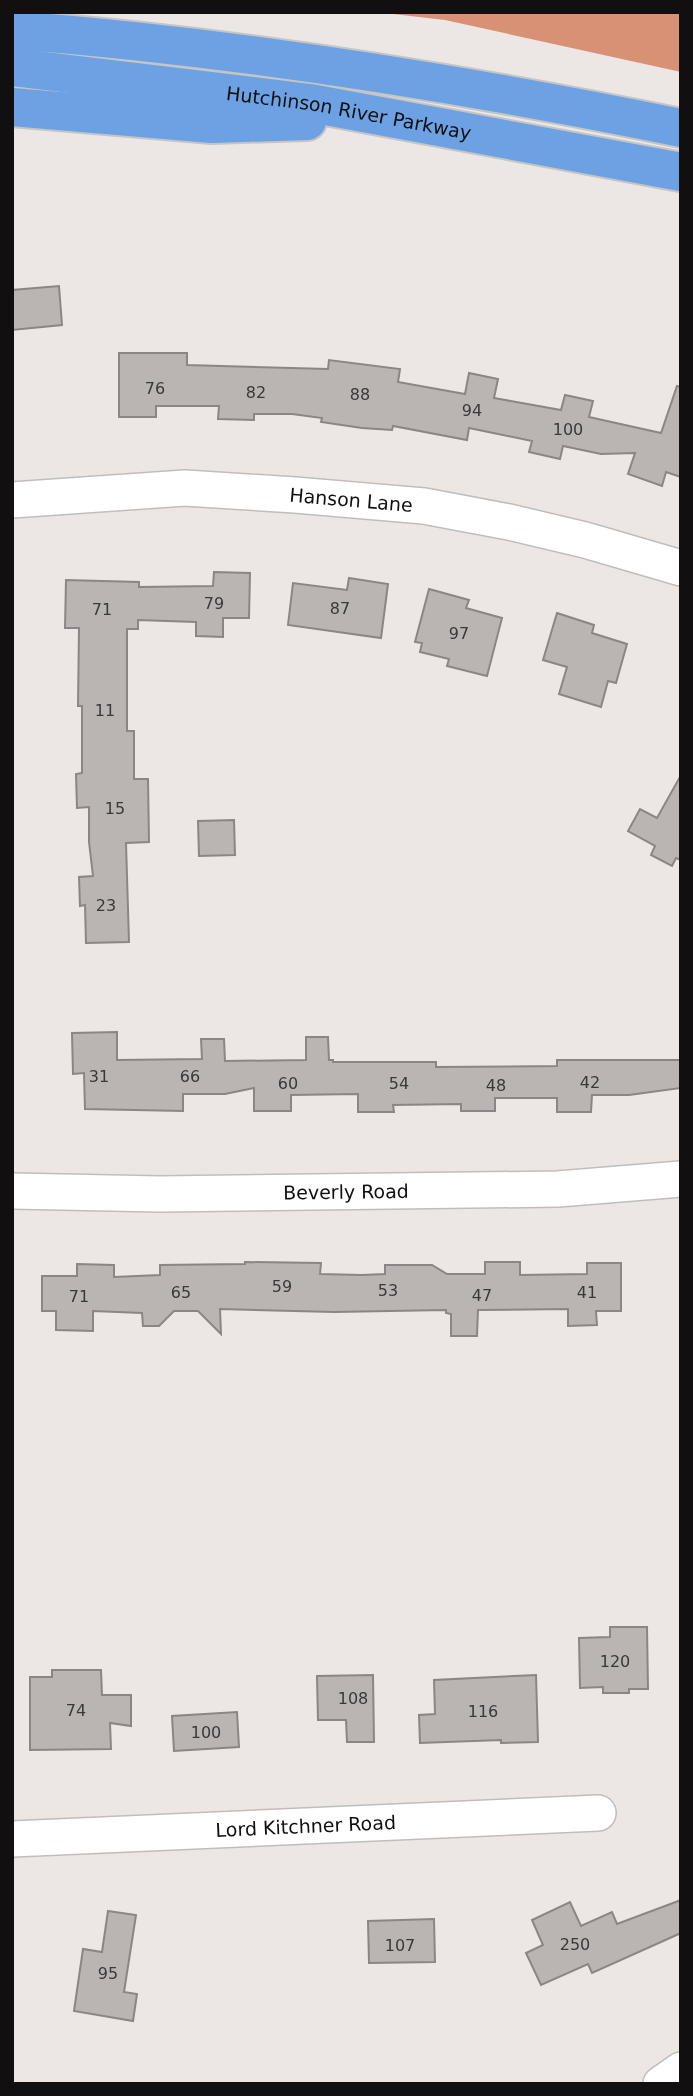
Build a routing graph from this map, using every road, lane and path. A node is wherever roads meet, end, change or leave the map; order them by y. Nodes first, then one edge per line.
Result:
1 (24, 12) edge
2 (12, 30) edge
3 (153, 44) junction
4 (12, 66) edge
5 (12, 107) edge
6 (385, 118) junction
7 (681, 128) edge
8 (681, 172) edge
9 (12, 500) edge
10 (681, 568) edge
11 (681, 1179) edge
12 (12, 1191) edge
13 (598, 1814) dead end
14 (12, 1839) edge
15 (681, 2070) edge
16 (661, 2084) edge

1 - 3 highway
2 - 3 highway, Hutchinson River Parkway
3 - 7 highway, Hutchinson River Parkway
4 - 6 highway, Hutchinson River Parkway
5 - 6 highway
6 - 8 highway, Hutchinson River Parkway
9 - 10 street, Hanson Lane
11 - 12 street, Beverly Road
13 - 14 street, Lord Kitchner Road
15 - 16 street

